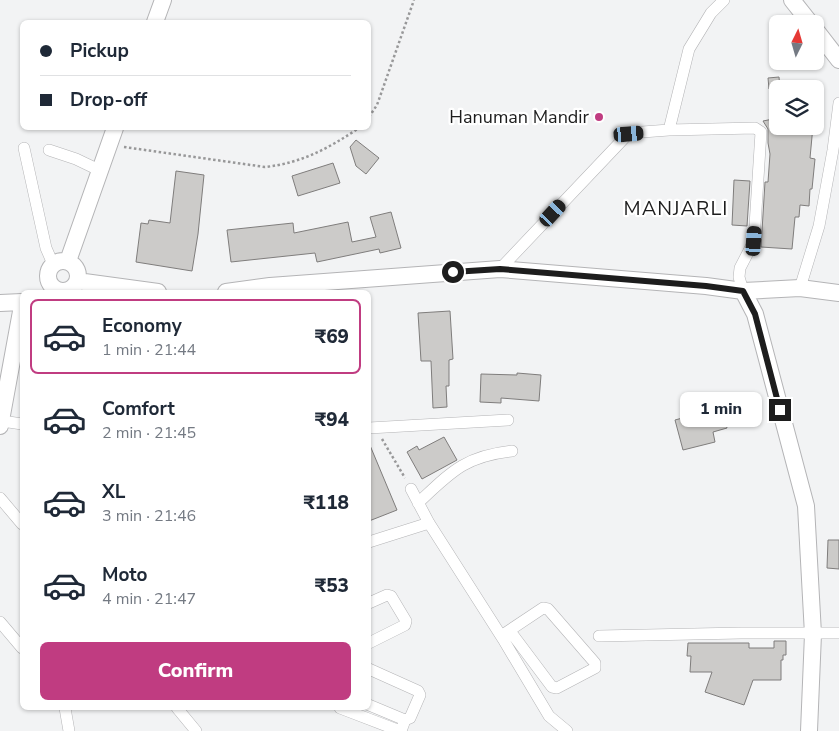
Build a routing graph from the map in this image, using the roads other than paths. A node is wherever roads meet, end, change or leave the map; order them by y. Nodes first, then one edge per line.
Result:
1 (164, 0) edge
2 (724, 0) edge
3 (792, 0) edge
4 (804, 15) edge
5 (156, 20) edge
6 (824, 41) edge
7 (839, 60) edge
8 (839, 103) edge
9 (114, 130) edge
10 (669, 130) junction
11 (24, 148) dead end
12 (49, 150) dead end
13 (101, 171) junction
14 (60, 263) junction
15 (500, 269) junction
16 (77, 281) junction
17 (800, 288) junction
18 (49, 290) edge
19 (143, 290) edge
20 (244, 290) edge
21 (743, 291) junction
22 (839, 293) edge
23 (20, 302) edge
24 (0, 303) edge
25 (20, 317) edge
26 (508, 420) dead end
27 (1, 423) edge
28 (20, 424) edge
29 (372, 428) edge
30 (512, 451) dead end
31 (411, 488) road end
32 (0, 498) edge
33 (418, 503) junction
34 (20, 522) edge
35 (429, 523) junction
36 (371, 541) edge
37 (371, 602) edge
38 (0, 622) edge
39 (839, 633) edge
40 (505, 634) junction
41 (813, 634) junction
42 (599, 636) dead end
43 (371, 642) edge
44 (20, 646) edge
45 (371, 670) edge
46 (371, 706) edge
47 (65, 710) edge
48 (179, 710) edge
49 (363, 712) edge
50 (402, 727) edge
51 (69, 731) edge
52 (196, 731) edge
53 (567, 731) edge
54 (809, 731) edge

1 - 5 street
2 - 10 street
3 - 4 street
6 - 7 street
8 - 17 street
9 - 13 street
10 - 15 street
10 - 21 street
11 - 14 street
12 - 13 street
13 - 14 street
14 - 16 street
14 - 18 street
15 - 20 street
15 - 21 street
16 - 18 street
16 - 19 street
17 - 21 street
17 - 22 street
21 - 41 street
23 - 24 street
25 - 27 street
26 - 29 street
27 - 28 street
30 - 33 street
31 - 33 street
32 - 34 street
33 - 35 street
35 - 36 street
35 - 40 street
37 - 43 street
38 - 44 street
39 - 41 street
40 - 40 street
40 - 53 street
41 - 42 street
41 - 54 street
45 - 50 street
46 - 50 street
47 - 51 street
48 - 52 street
49 - 50 street

